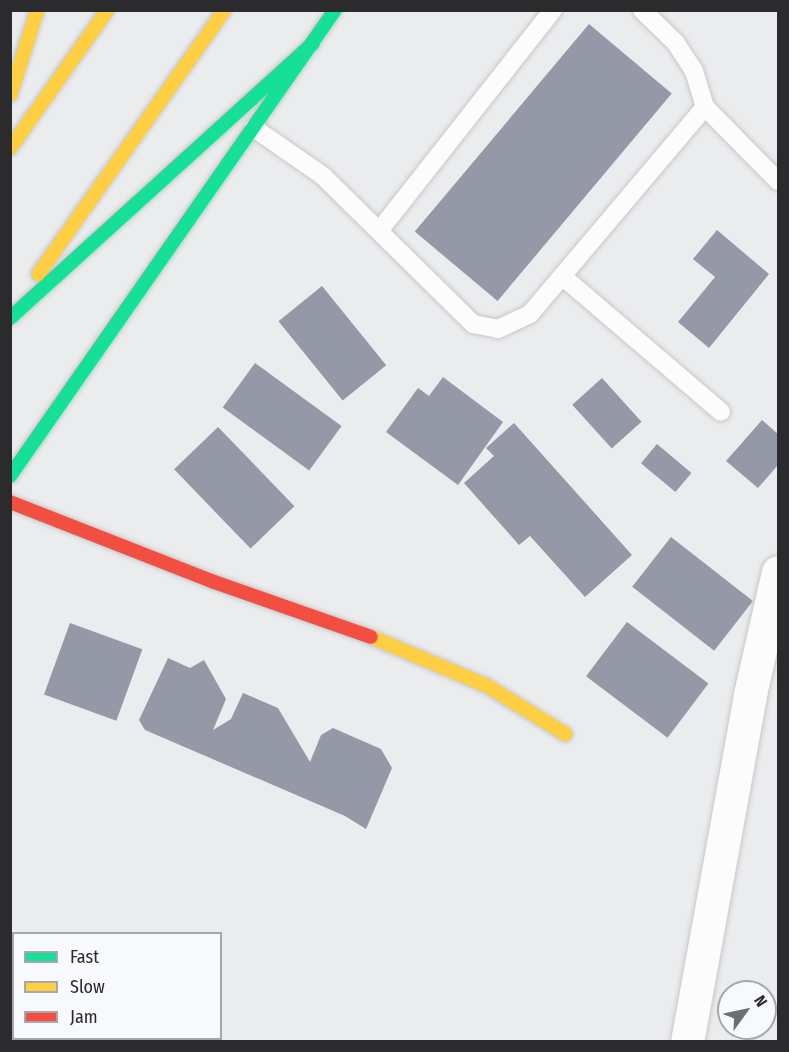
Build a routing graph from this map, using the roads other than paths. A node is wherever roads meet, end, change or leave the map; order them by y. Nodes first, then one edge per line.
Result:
1 (37, 10) edge
2 (107, 10) edge
3 (224, 10) edge
4 (335, 10) edge
5 (553, 10) edge
6 (642, 10) edge
7 (313, 43) junction
8 (10, 95) edge
9 (705, 106) junction
10 (254, 128) junction
11 (10, 148) edge
12 (778, 181) edge
13 (379, 231) junction
14 (562, 276) junction
15 (10, 312) edge
16 (10, 318) edge
17 (721, 412) dead end
18 (10, 476) edge
19 (10, 502) edge
20 (778, 572) edge
21 (565, 734) dead end
22 (687, 1041) edge

1 - 8 main road
2 - 11 main road
3 - 15 main road
4 - 7 main road
5 - 13 lane
6 - 9 lane
7 - 10 main road
7 - 16 main road
9 - 12 lane
9 - 14 lane
10 - 13 lane
10 - 18 main road
13 - 14 lane
14 - 17 lane
19 - 21 main road
20 - 22 street

